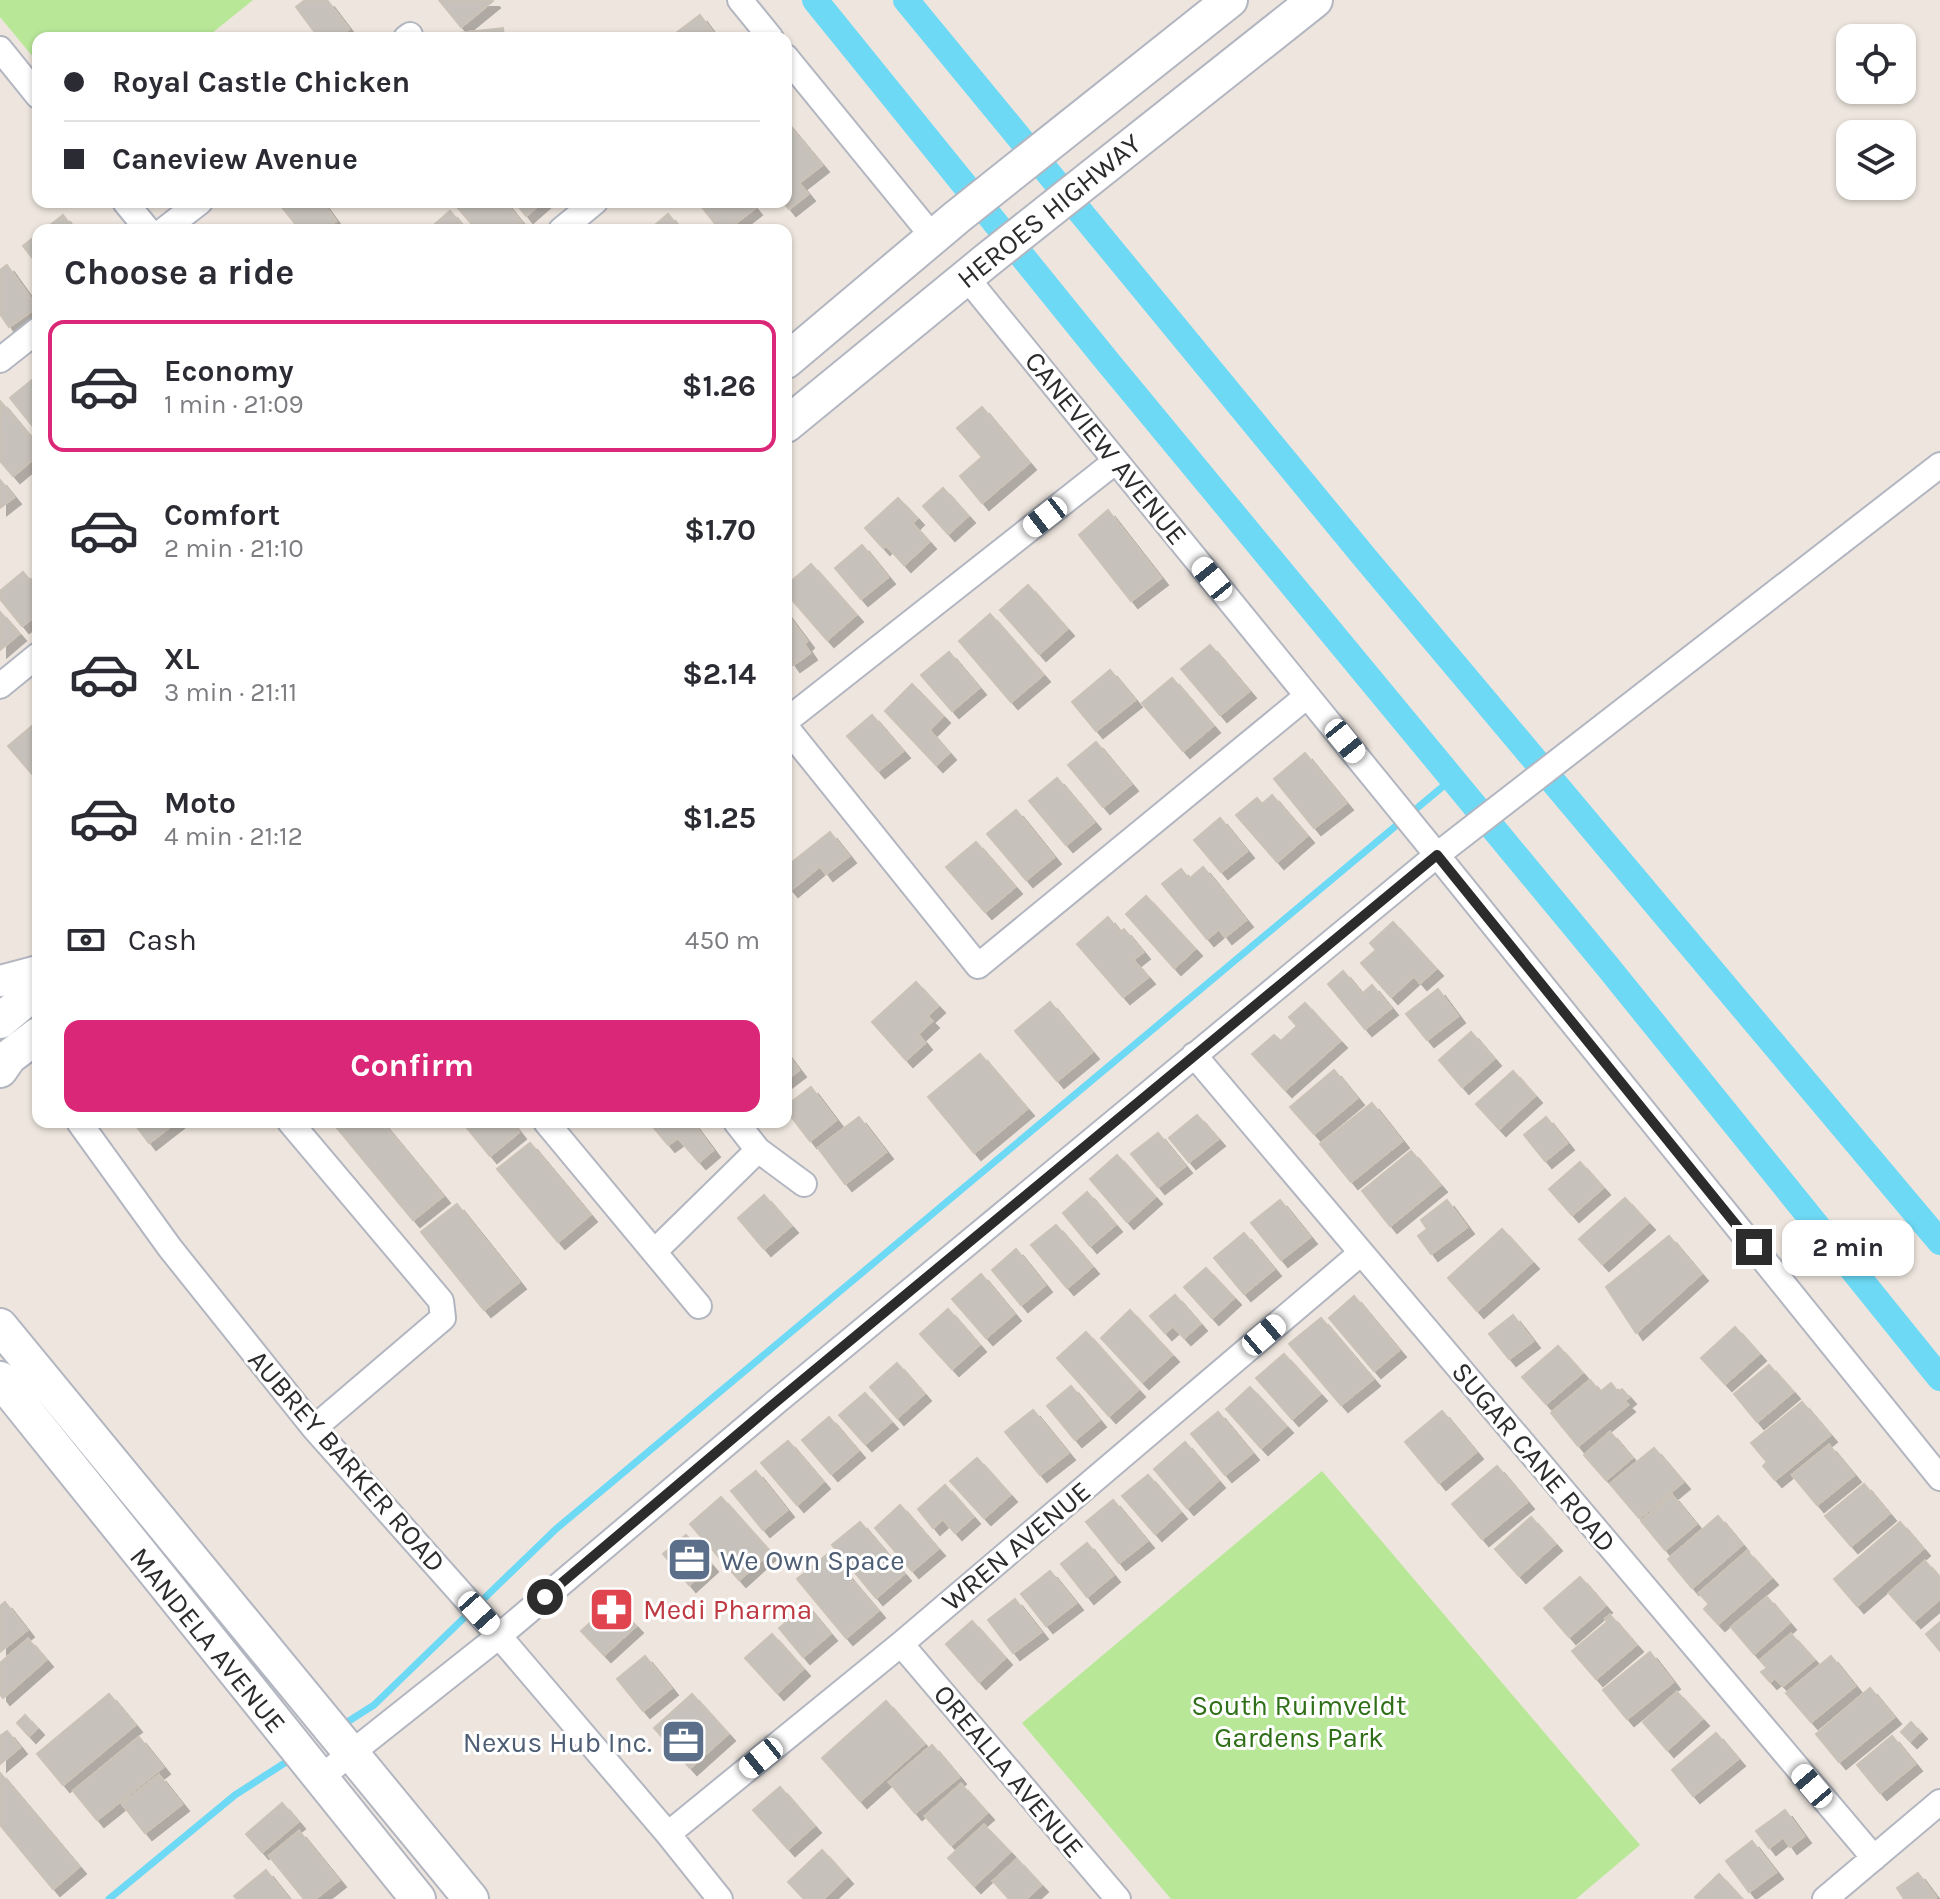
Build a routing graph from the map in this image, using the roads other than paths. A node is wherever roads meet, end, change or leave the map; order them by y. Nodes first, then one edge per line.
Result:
1 (740, 0) edge
2 (1230, 0) edge
3 (1315, 0) edge
4 (766, 32) edge
5 (0, 49) edge
6 (792, 63) edge
7 (32, 89) edge
8 (130, 208) edge
9 (192, 208) edge
10 (588, 208) edge
11 (143, 224) edge
12 (172, 224) edge
13 (568, 224) edge
14 (945, 227) junction
15 (976, 269) junction
16 (32, 335) edge
17 (792, 356) edge
18 (0, 360) edge
19 (792, 420) edge
20 (1116, 461) junction
21 (1940, 465) edge
22 (32, 660) edge
23 (0, 686) edge
24 (1307, 696) junction
25 (792, 719) edge
26 (792, 732) edge
27 (1440, 852) junction
28 (32, 973) edge
29 (0, 981) edge
30 (32, 994) edge
31 (0, 1021) edge
32 (32, 1040) edge
33 (1194, 1055) junction
34 (0, 1070) edge
35 (83, 1128) edge
36 (295, 1128) edge
37 (551, 1128) edge
38 (741, 1128) edge
39 (758, 1150) junction
40 (804, 1184) dead end
41 (654, 1252) junction
42 (1361, 1253) junction
43 (699, 1306) dead end
44 (0, 1326) edge
45 (0, 1379) edge
46 (314, 1428) junction
47 (1937, 1469) edge
48 (499, 1636) junction
49 (901, 1644) junction
50 (351, 1753) junction
51 (320, 1778) junction
52 (1940, 1802) edge
53 (668, 1834) junction
54 (1874, 1858) junction
55 (418, 1899) edge
56 (471, 1899) edge
57 (720, 1899) edge
58 (1118, 1899) edge
59 (1825, 1899) edge

1 - 4 street
2 - 14 main road, HEROES HIGHWAY
3 - 15 main road, HEROES HIGHWAY
5 - 7 street
6 - 14 street
8 - 11 street
9 - 12 street
10 - 13 street
14 - 17 main road, HEROES HIGHWAY
15 - 19 main road, HEROES HIGHWAY
15 - 20 street, CANEVIEW AVENUE
16 - 18 street
20 - 24 street, CANEVIEW AVENUE
20 - 25 street
21 - 27 street
22 - 23 street
24 - 26 street
24 - 27 street, CANEVIEW AVENUE
27 - 33 street
27 - 47 street, CANEVIEW AVENUE
28 - 29 street
30 - 31 main road
32 - 34 main road
33 - 42 street, SUGAR CANE ROAD
33 - 48 street
35 - 46 street, AUBREY BARKER ROAD
36 - 46 street
37 - 41 street
38 - 39 street
39 - 40 street
39 - 41 street
41 - 43 street
42 - 49 street, WREN AVENUE
42 - 54 street, SUGAR CANE ROAD
44 - 50 main road
45 - 51 main road, MANDELA AVENUE
46 - 48 street, AUBREY BARKER ROAD
48 - 50 street
48 - 53 street, AUBREY BARKER ROAD
49 - 53 street, WREN AVENUE
49 - 58 street, OREALLA AVENUE
50 - 51 street
50 - 56 main road
51 - 55 main road, MANDELA AVENUE
52 - 54 street
53 - 57 street, AUBREY BARKER ROAD
54 - 59 street

